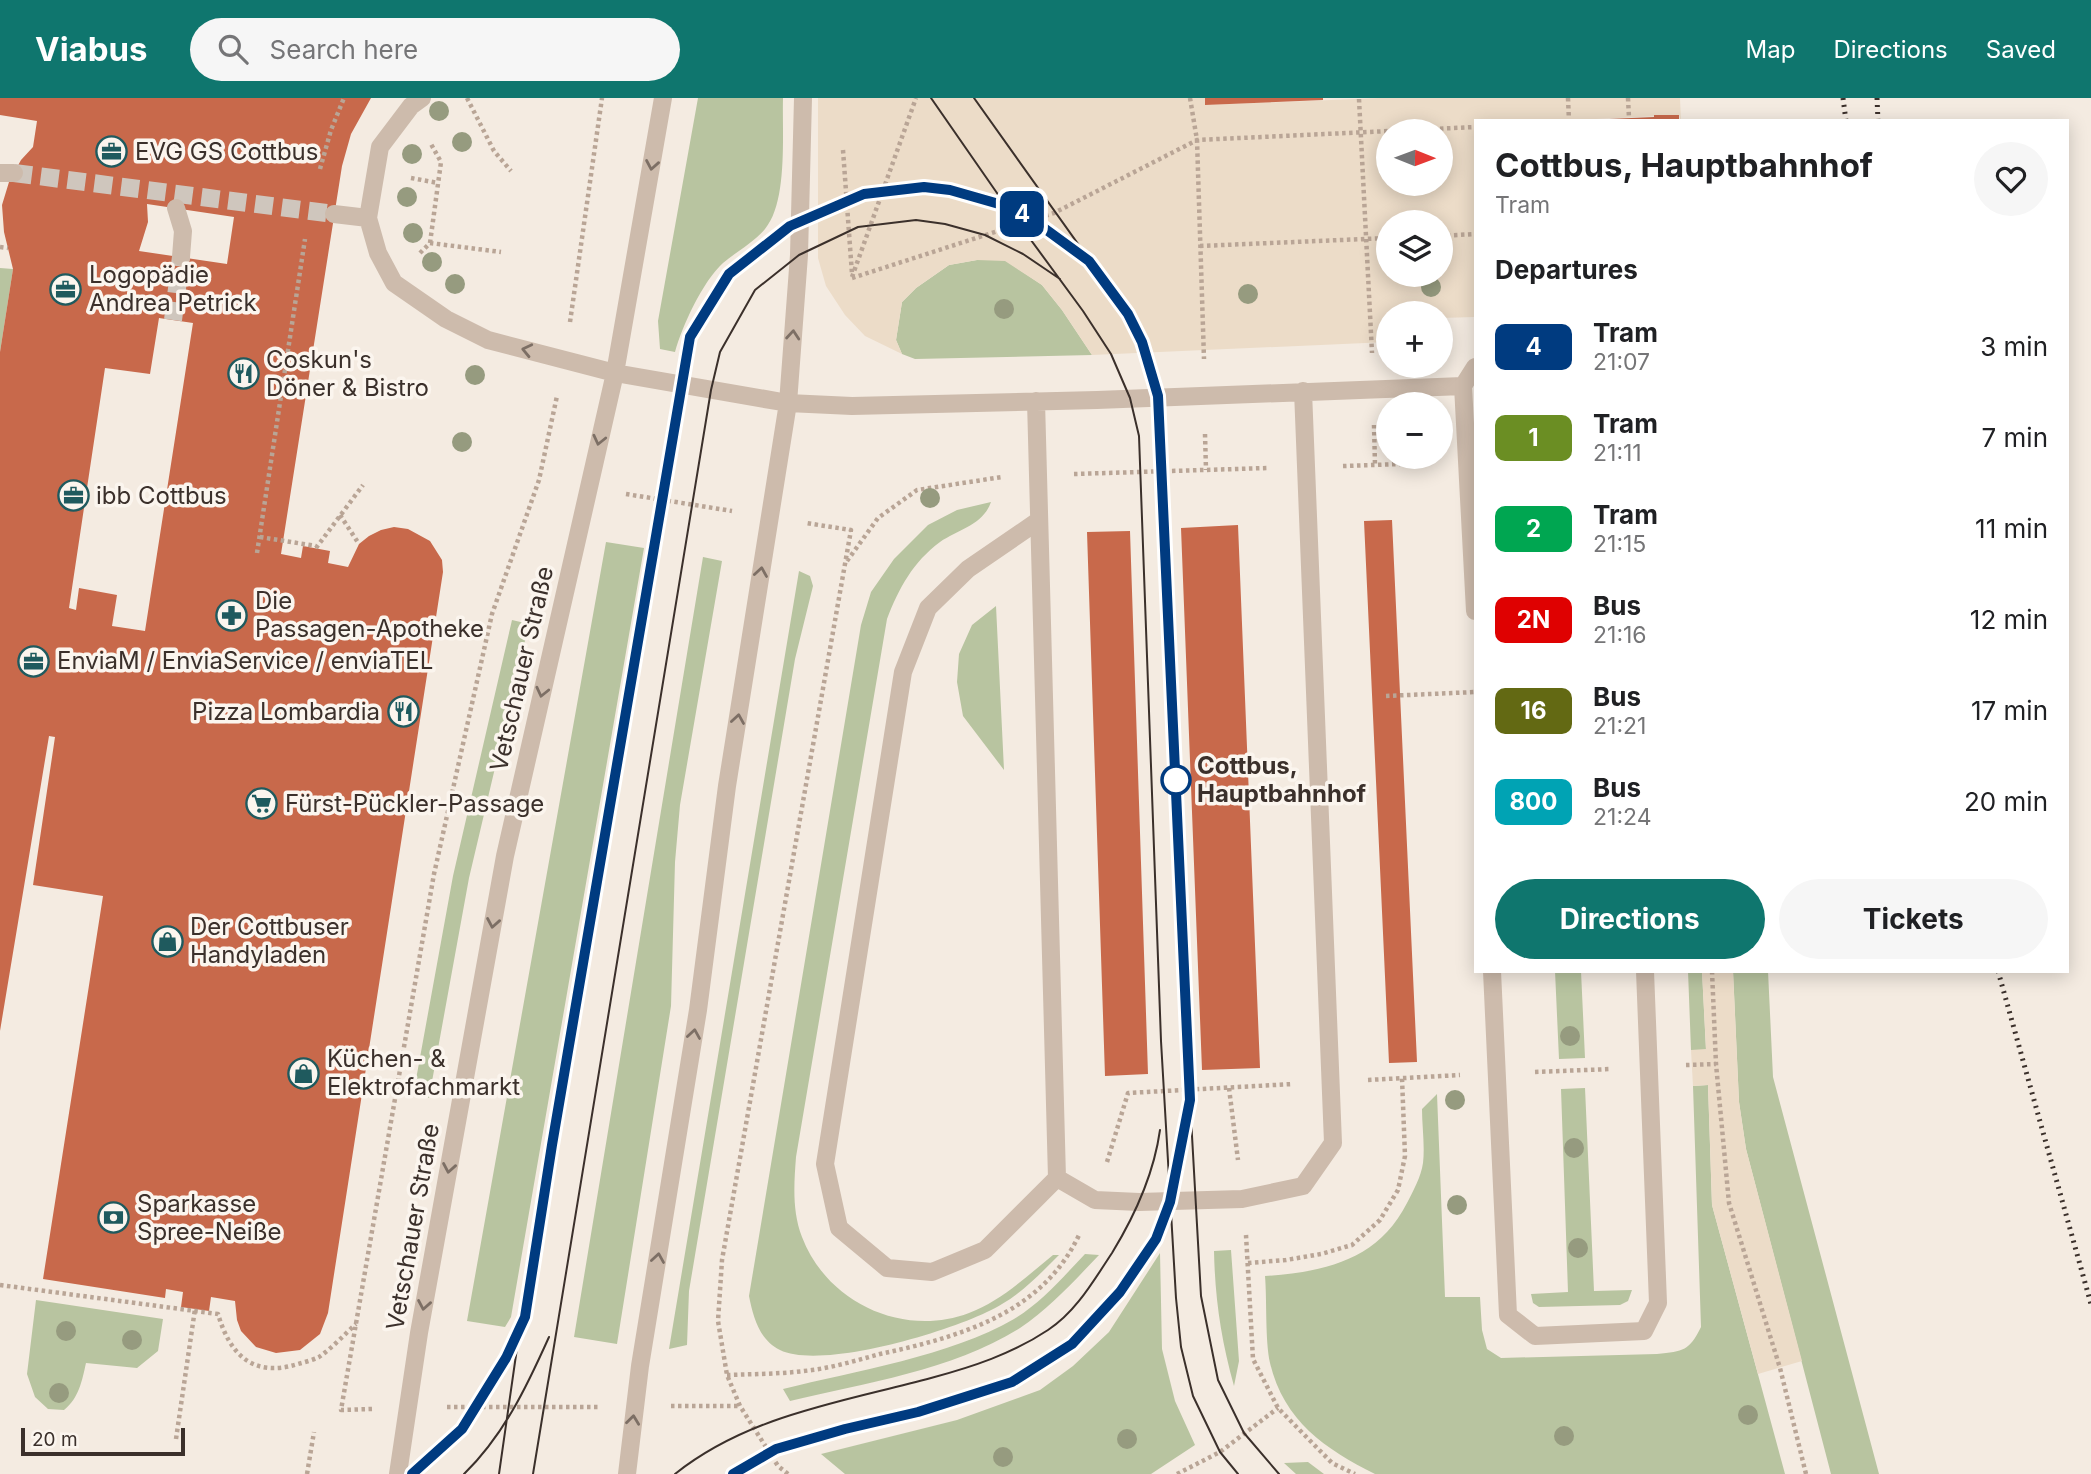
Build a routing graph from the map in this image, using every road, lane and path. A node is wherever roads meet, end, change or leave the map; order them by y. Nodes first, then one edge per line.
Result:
1 (344, 98) edge
2 (422, 98) edge
3 (467, 98) edge
4 (602, 98) edge
5 (663, 98) edge
6 (803, 98) edge
7 (916, 98) edge
8 (1190, 98) edge
9 (1568, 98) edge
10 (1628, 98) edge
11 (1359, 99) edge
12 (1629, 118) dead end
13 (1569, 119) edge
14 (1474, 127) edge
15 (1361, 131) junction
16 (842, 137) dead end
17 (1197, 140) junction
18 (441, 162) dead end
19 (320, 169) dead end
20 (512, 171) dead end
21 (176, 208) dead end
22 (334, 214) tunnel mouth
23 (368, 218) junction
24 (1474, 234) edge
25 (1453, 235) edge
26 (305, 237) dead end
27 (1366, 239) junction
28 (1376, 239) edge
29 (430, 243) junction
30 (1200, 246) junction
31 (0, 247) edge
32 (8, 248) dead end
33 (501, 252) dead end
34 (181, 257) tunnel mouth
35 (852, 278) junction
36 (394, 283) junction
37 (1371, 343) dead end
38 (565, 359) junction
39 (1474, 369) edge
40 (615, 373) junction
41 (1463, 386) junction
42 (1303, 391) junction
43 (1205, 394) junction
44 (1036, 401) junction
45 (788, 403) junction
46 (1376, 465) edge
47 (1306, 467) junction
48 (1037, 475) junction
49 (539, 480) junction
50 (363, 485) dead end
51 (588, 487) junction
52 (340, 515) junction
53 (769, 517) junction
54 (1038, 521) junction
55 (260, 537) junction
56 (359, 544) dead end
57 (257, 553) dead end
58 (844, 564) junction
59 (1474, 592) edge
60 (1474, 692) edge
61 (1386, 696) dead end
62 (1492, 973) edge
63 (1645, 973) edge
64 (1712, 973) edge
65 (1402, 1078) dead end
66 (1128, 1093) dead end
67 (1057, 1178) junction
68 (1242, 1199) junction
69 (1069, 1256) dead end
70 (1248, 1263) junction
71 (0, 1285) edge
72 (194, 1310) junction
73 (357, 1324) junction
74 (727, 1375) junction
75 (635, 1406) junction
76 (740, 1406) junction
77 (408, 1408) junction
78 (1278, 1408) junction
79 (314, 1432) dead end
80 (176, 1439) dead end
81 (778, 1466) junction
82 (307, 1474) edge
83 (398, 1474) edge
84 (627, 1474) edge
85 (777, 1474) edge
86 (788, 1474) edge
87 (1177, 1474) edge
88 (1355, 1474) edge
89 (1806, 1474) edge

1 - 19 path
2 - 23 street
3 - 20 path
4 - 38 path
5 -> 40 street, Vetschauer Straße
45 -> 6 street
7 - 35 path
8 - 17 path
9 - 13 path
10 - 12 path
11 - 15 path
14 - 15 path
15 - 17 path
15 - 27 path
16 - 35 path
17 - 30 path
17 - 35 path
18 - 29 path
21 - 34 street
22 - 23 street
23 - 36 street
24 - 25 path
26 - 55 path
27 - 28 path
27 - 30 path
27 - 37 path
29 - 33 path
29 - 36 path
30 - 43 path
31 - 32 path
38 -> 36 street
38 - 40 street
38 - 49 path
39 - 41 street
40 - 45 street
40 -> 51 street, Vetschauer Straße
41 - 42 street
41 - 59 street
42 - 43 street
42 - 47 street
43 - 44 street
44 - 45 street
44 - 48 street
45 - 53 street
46 - 47 path
47 - 48 path
47 - 68 street
48 - 54 street
48 - 58 path
49 - 51 path
49 - 73 path
50 - 52 path
51 - 53 path
51 -> 77 street, Vetschauer Straße
52 - 55 path
52 - 56 path
53 - 58 path
75 -> 53 street
54 - 67 street
54 - 67 street
55 - 57 path
58 - 74 path
60 - 61 path
62 - 63 street
64 - 89 path
65 - 70 path
66 - 68 path
67 - 68 street
68 - 70 path
69 - 74 path
70 - 78 path
71 - 72 path
72 - 73 path
72 - 80 path
73 - 77 path
74 - 76 path
75 - 76 path
75 - 77 path
84 -> 75 street
76 - 81 path
77 - 83 street, Vetschauer Straße
78 - 87 path
78 - 88 path
79 - 82 path
81 - 85 path
81 - 86 path

